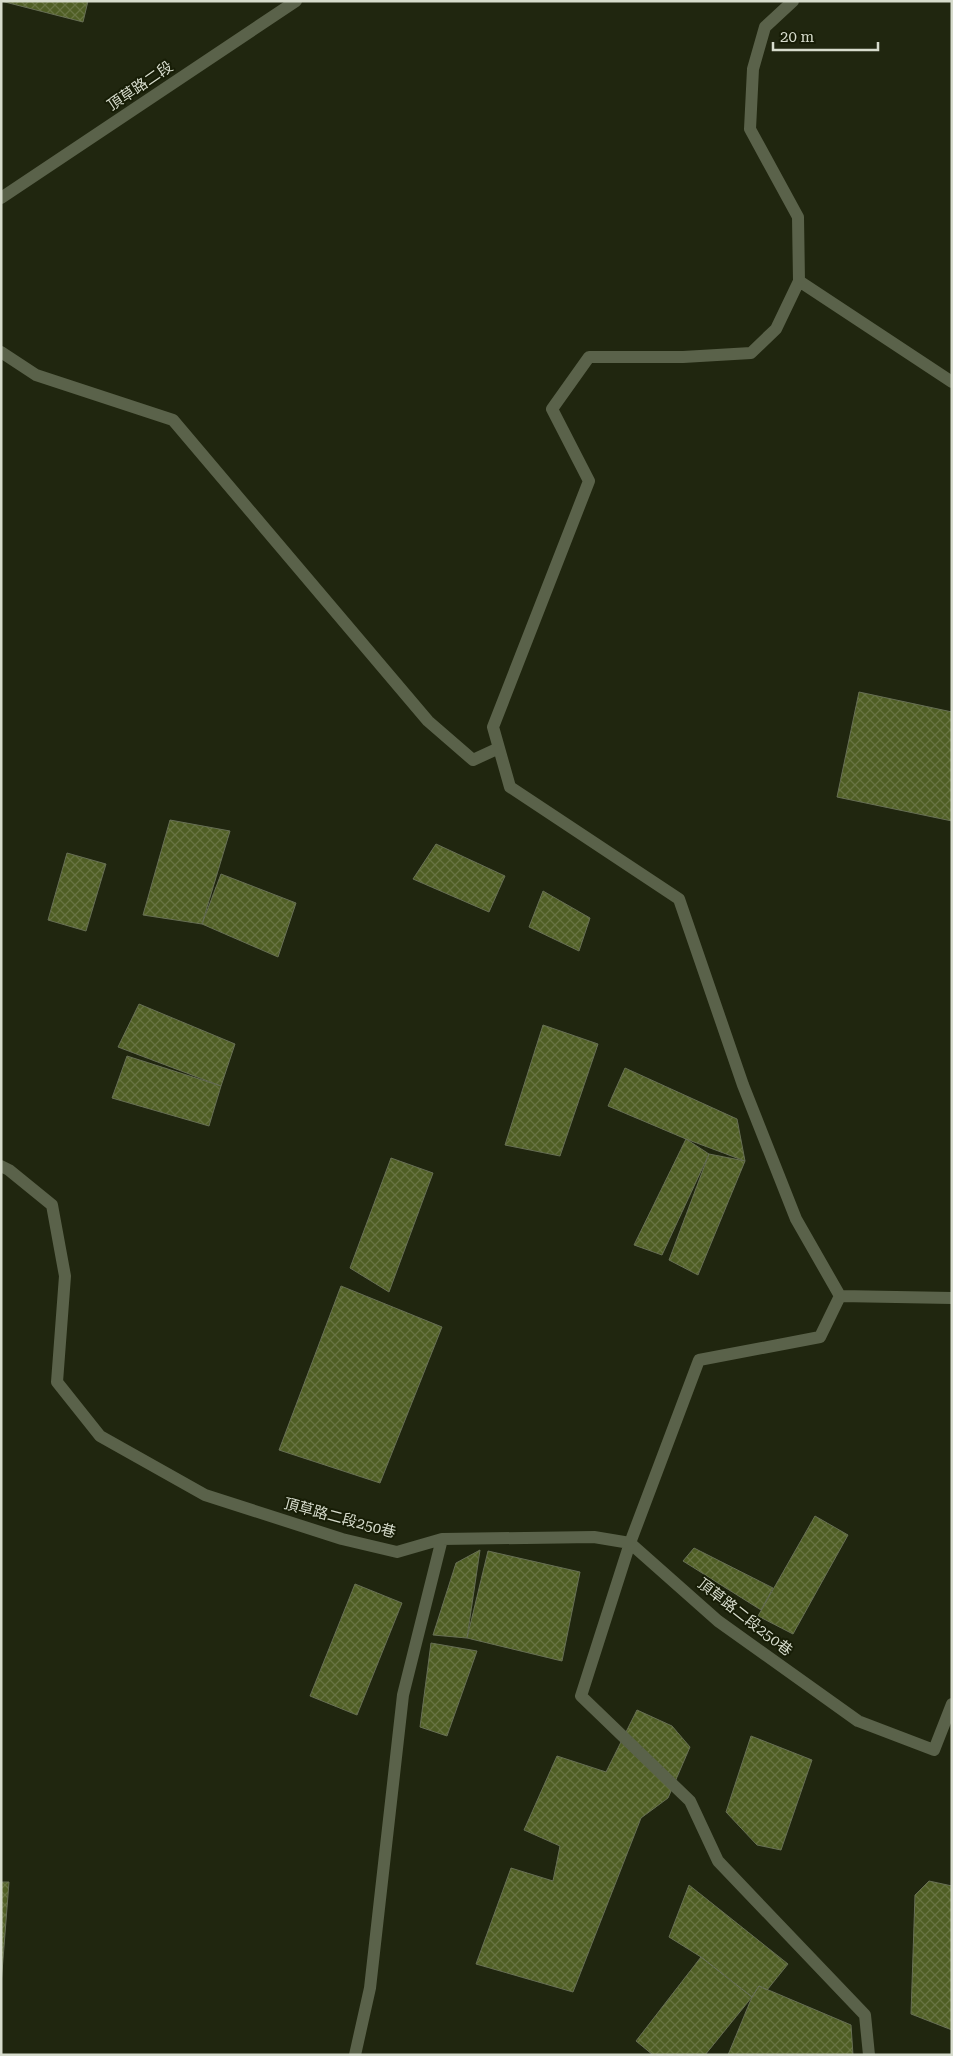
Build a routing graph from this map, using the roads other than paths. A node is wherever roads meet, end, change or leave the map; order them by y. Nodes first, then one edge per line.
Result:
1 (296, 1) edge
2 (793, 1) edge
3 (1, 198) edge
4 (799, 281) junction
5 (1, 352) edge
6 (952, 382) edge
7 (499, 748) junction
8 (1, 1166) edge
9 (840, 1296) junction
10 (952, 1298) edge
11 (442, 1539) junction
12 (630, 1543) junction
13 (952, 1704) edge
14 (355, 2055) edge
15 (869, 2055) edge

1 - 3 street, 頂草路二段
2 - 4 street
4 - 6 street
4 - 7 street
5 - 7 street
7 - 9 street
8 - 11 street, 頂草路二段250巷
9 - 10 street
9 - 12 street
11 - 12 street, 頂草路二段250巷
11 - 14 street
12 - 13 street, 頂草路二段250巷
12 - 15 street

